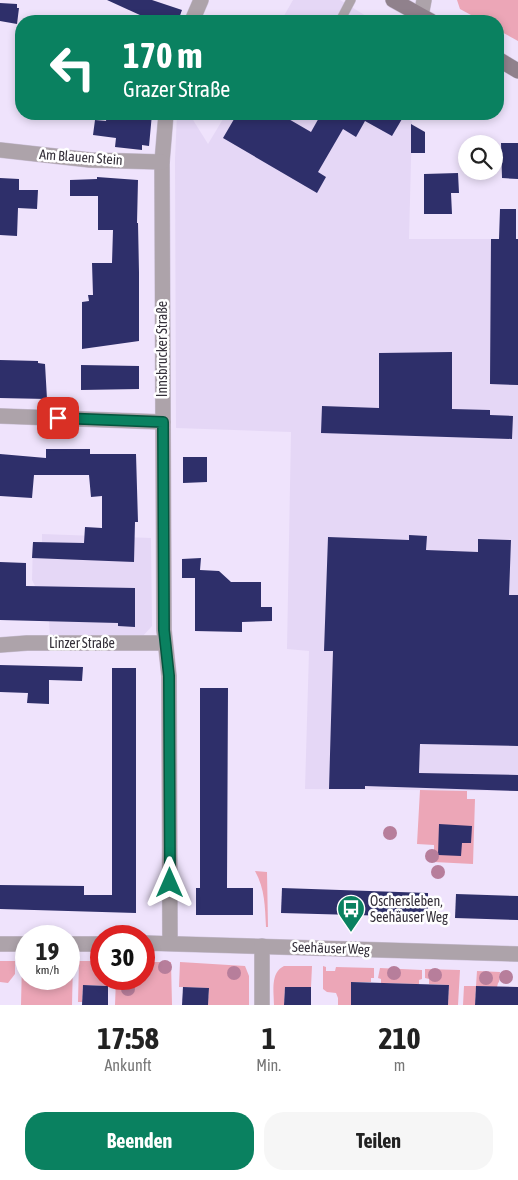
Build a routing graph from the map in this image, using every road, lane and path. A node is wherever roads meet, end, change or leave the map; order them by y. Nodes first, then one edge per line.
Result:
1 (201, 0) edge
2 (351, 0) edge
3 (393, 0) edge
4 (424, 0) edge
5 (195, 15) edge
6 (343, 15) edge
7 (419, 15) edge
8 (426, 15) edge
9 (504, 63) edge
10 (518, 71) edge
11 (166, 120) edge
12 (0, 150) edge
13 (162, 162) junction
14 (0, 416) edge
15 (163, 422) junction
16 (164, 644) junction
17 (0, 645) edge
18 (155, 943) edge
19 (170, 943) junction
20 (0, 944) edge
21 (15, 944) edge
22 (262, 946) junction
23 (518, 954) edge
24 (262, 1005) edge

1 - 5 street
2 - 6 lane
3 - 7 main road
4 - 8 street
9 - 10 main road
11 - 13 street, Innsbrucker Straße
12 - 13 street, Am Blauen Stein
13 - 15 street, Innsbrucker Straße
14 - 15 street
15 - 16 street, Innsbrucker Straße
16 - 17 street, Linzer Straße
16 - 19 street, Innsbrucker Straße
18 - 19 street, Seehäuser Weg
19 - 22 street, Seehäuser Weg
20 - 21 street
22 - 23 street, Seehäuser Weg
22 - 24 street

